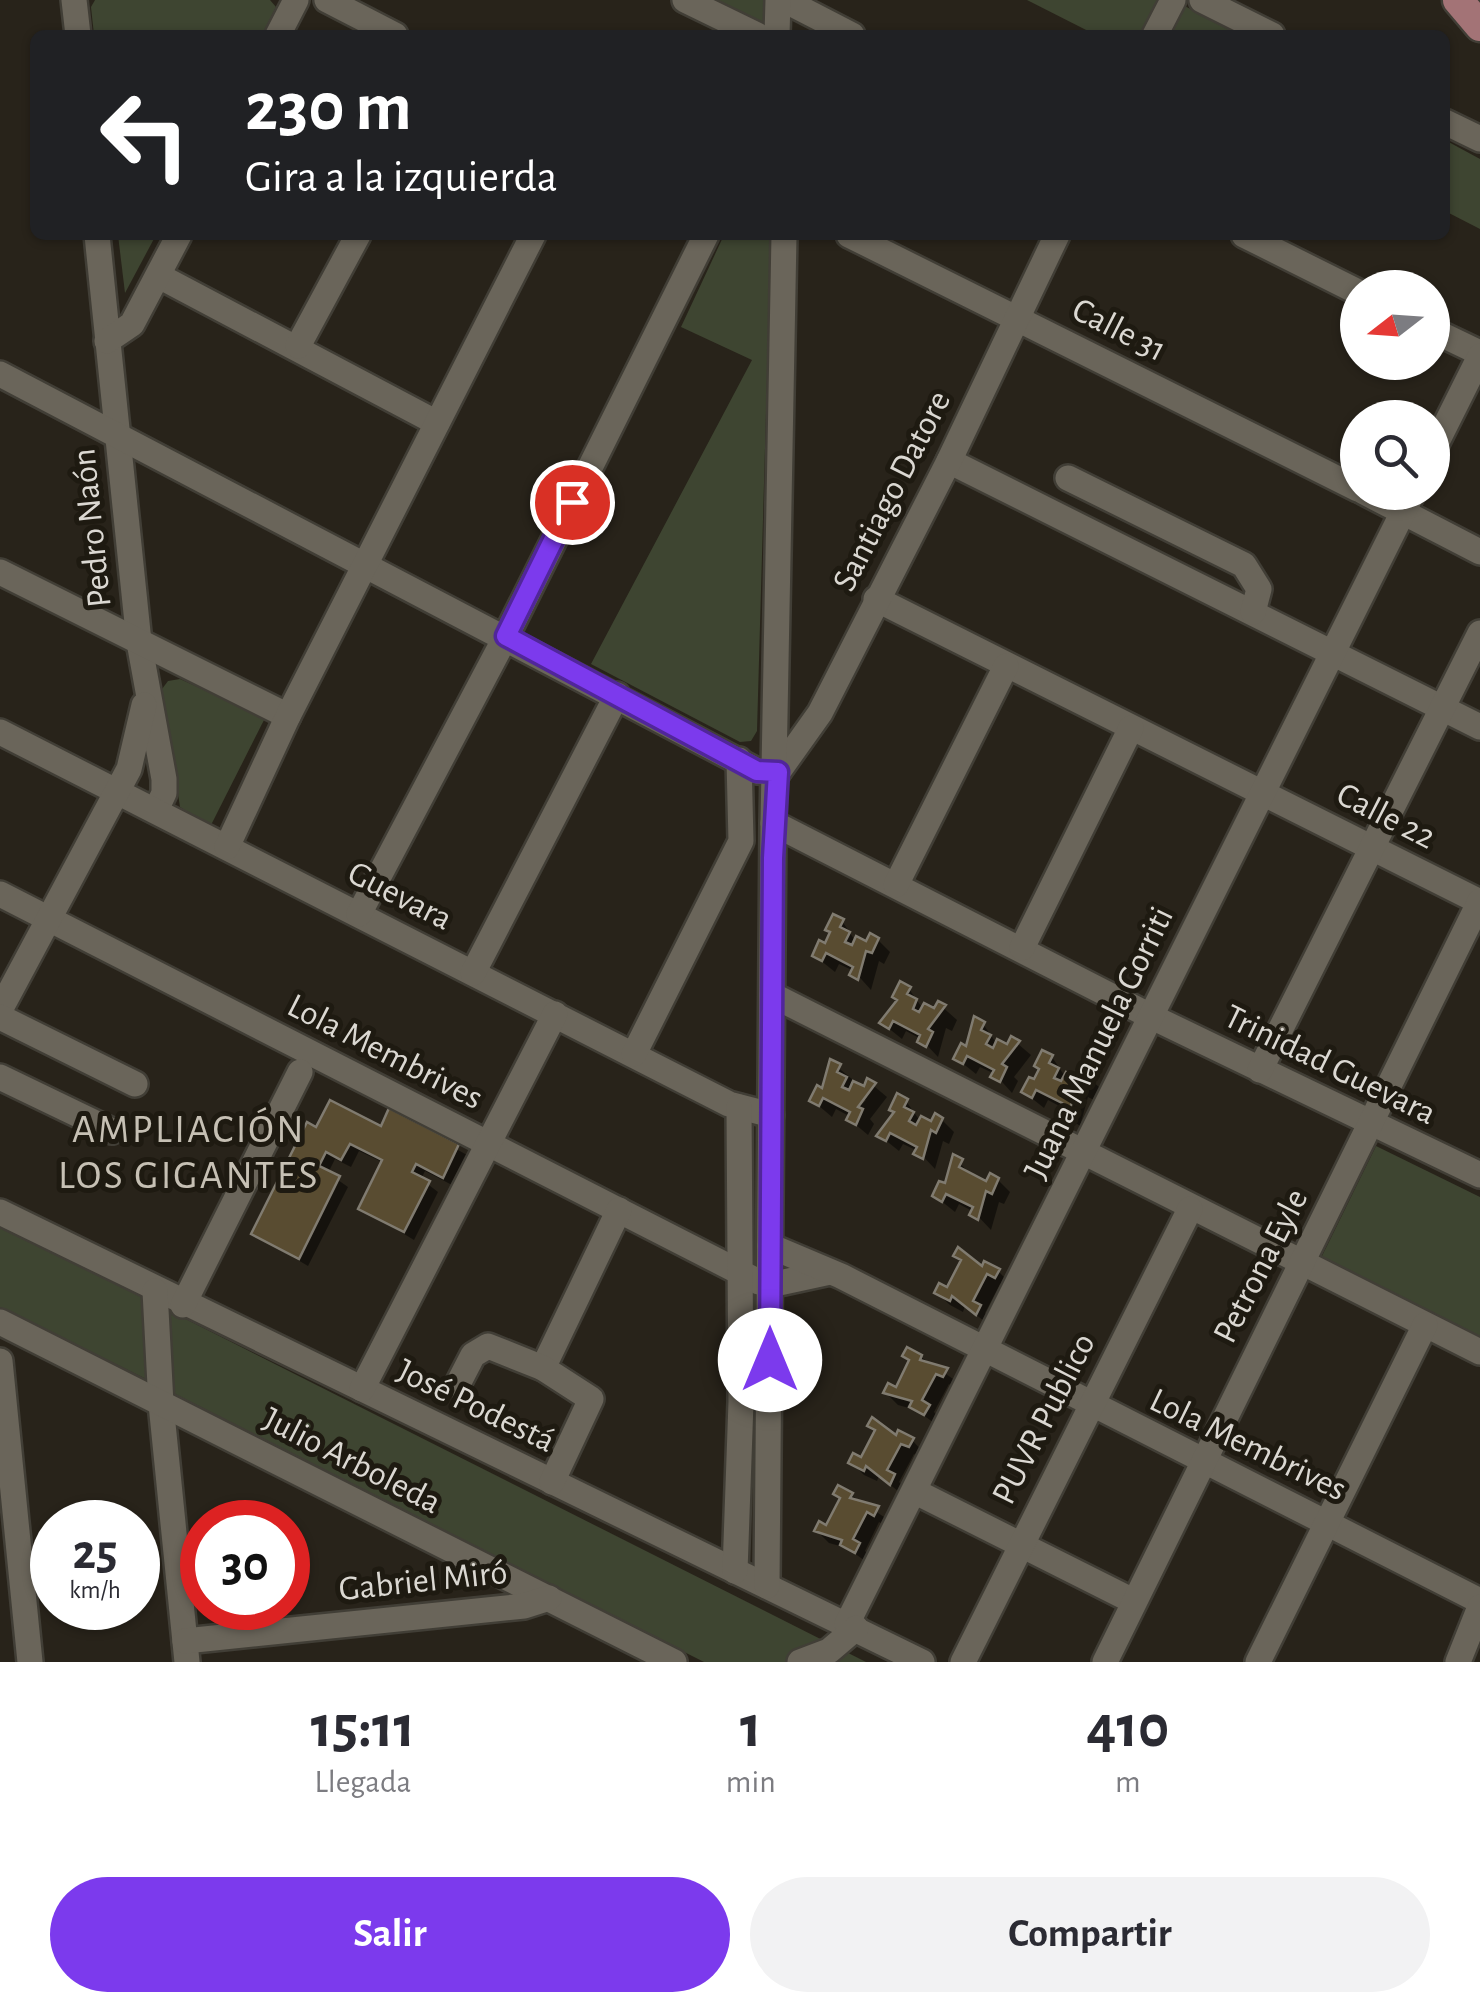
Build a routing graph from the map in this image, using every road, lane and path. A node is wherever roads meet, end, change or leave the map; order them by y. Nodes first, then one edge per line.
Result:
1 (74, 0) edge
2 (296, 0) edge
3 (327, 0) edge
4 (686, 0) edge
5 (781, 0) edge
6 (1173, 0) edge
7 (1202, 0) edge
8 (1458, 0) edge
9 (1480, 26) edge
10 (77, 30) edge
11 (281, 30) edge
12 (386, 30) edge
13 (747, 30) edge
14 (778, 30) edge
15 (842, 30) edge
16 (1158, 30) edge
17 (1262, 30) edge
18 (1450, 124) edge
19 (1480, 139) edge
20 (97, 240) edge
21 (177, 240) edge
22 (355, 240) edge
23 (530, 240) edge
24 (704, 240) edge
25 (784, 240) edge
26 (859, 240) edge
27 (1054, 240) edge
28 (1254, 240) edge
29 (159, 276) junction
30 (1340, 283) edge
31 (1016, 317) junction
32 (1450, 339) edge
33 (107, 341) junction
34 (298, 346) junction
35 (1480, 355) edge
36 (0, 374) edge
37 (1450, 416) edge
38 (437, 423) junction
39 (116, 432) junction
40 (949, 462) junction
41 (1068, 478) dead end
42 (1340, 480) edge
43 (1404, 510) edge
44 (1420, 510) edge
45 (1480, 552) edge
46 (369, 565) junction
47 (0, 572) edge
48 (876, 599) junction
49 (1253, 612) junction
50 (1480, 634) edge
51 (506, 636) junction
52 (140, 642) junction
53 (1333, 651) junction
54 (1006, 666) junction
55 (146, 688) junction
56 (617, 696) junction
57 (1442, 708) junction
58 (288, 716) junction
59 (1480, 727) edge
60 (1131, 728) junction
61 (0, 732) edge
62 (738, 760) junction
63 (778, 772) junction
64 (118, 790) junction
65 (1261, 791) junction
66 (156, 810) junction
67 (773, 823) junction
68 (227, 846) junction
69 (1372, 848) junction
70 (896, 885) junction
71 (0, 894) edge
72 (1480, 901) edge
73 (359, 914) junction
74 (49, 919) junction
75 (1022, 948) junction
76 (473, 973) junction
77 (772, 995) junction
78 (0, 1014) edge
79 (554, 1014) junction
80 (1150, 1016) junction
81 (634, 1054) junction
82 (1260, 1070) junction
83 (300, 1072) dead end
84 (0, 1077) edge
85 (134, 1084) dead end
86 (739, 1107) junction
87 (771, 1114) junction
88 (1370, 1126) junction
89 (112, 1131) dead end
90 (491, 1144) junction
91 (1084, 1154) junction
92 (1480, 1175) edge
93 (1190, 1209) junction
94 (618, 1210) junction
95 (0, 1212) edge
96 (770, 1246) junction
97 (1301, 1264) junction
98 (741, 1270) junction
99 (830, 1272) junction
100 (770, 1285) junction
101 (155, 1291) junction
102 (183, 1305) junction
103 (0, 1322) edge
104 (1425, 1325) junction
105 (985, 1352) junction
106 (1480, 1352) edge
107 (0, 1361) edge
108 (543, 1368) junction
109 (458, 1384) dead end
110 (362, 1389) junction
111 (161, 1404) junction
112 (1090, 1406) junction
113 (1202, 1463) junction
114 (552, 1482) junction
115 (916, 1492) junction
116 (1327, 1521) junction
117 (1019, 1546) junction
118 (735, 1572) junction
119 (768, 1586) junction
120 (548, 1598) junction
121 (1133, 1601) junction
122 (1480, 1604) edge
123 (851, 1626) junction
124 (186, 1651) edge
125 (30, 1662) edge
126 (674, 1662) edge
127 (800, 1662) edge
128 (922, 1662) edge
129 (964, 1662) edge
130 (1105, 1662) edge
131 (1258, 1662) edge
132 (1458, 1662) edge

1 - 10 street
2 - 11 street
3 - 12 street
4 - 13 street
5 - 14 street
5 - 15 street
6 - 16 street
7 - 17 street
8 - 9 main road
18 - 19 street
20 - 33 street, Pedro Naón
21 - 29 street
22 - 34 street
23 - 38 street
24 - 51 street
25 - 63 street
26 - 31 street, Calle 31
27 - 31 street, Santiago Datore
28 - 30 street
29 - 33 street
29 - 34 street
31 - 40 street, Santiago Datore
31 - 42 street, Calle 31
32 - 35 street
33 - 39 street, Pedro Naón
34 - 38 street
35 - 37 street
36 - 39 street
38 - 46 street
39 - 46 street
39 - 52 street, Pedro Naón
40 - 48 street, Santiago Datore
40 - 49 street
41 - 49 street
43 - 53 street, Juana Manuela Gorriti
44 - 45 street, Calle 31
46 - 51 street
46 - 58 street
47 - 52 street
48 - 54 street, Calle 22
48 - 63 street, Santiago Datore
49 - 53 street
50 - 57 street
51 - 56 street
51 - 73 street
52 - 55 street, Pedro Naón
52 - 58 street
53 - 57 street
53 - 65 street, Juana Manuela Gorriti
54 - 60 street, Calle 22
54 - 70 street
55 - 64 street
55 - 66 street, Pedro Naón
56 - 62 street
56 - 76 street
57 - 59 street
57 - 69 street
58 - 68 street
60 - 65 street, Calle 22
60 - 75 street
61 - 64 street, Guevara
62 - 63 street
62 - 81 street
63 - 67 street
64 - 66 street, Guevara
64 - 74 street
65 - 69 street, Calle 22
65 - 80 street, Juana Manuela Gorriti
66 - 68 street, Guevara
67 - 70 street, Trinidad Guevara
67 - 77 street
68 - 73 street, Guevara
69 - 72 street, Calle 22
69 - 82 street
70 - 75 street, Trinidad Guevara
71 - 74 street, Lola Membrives
72 - 88 street, Petrona Eyle
73 - 76 street, Guevara
74 - 78 street
74 - 90 street, Lola Membrives
75 - 80 street, Trinidad Guevara
76 - 79 street, Guevara
77 - 87 street
77 - 91 street
78 - 85 street
79 - 81 street, Guevara
79 - 90 street
80 - 82 street, Trinidad Guevara
80 - 91 street, Juana Manuela Gorriti
81 - 86 street, Guevara
82 - 88 street, Trinidad Guevara
83 - 102 street
84 - 89 street
86 - 87 street, Guevara
86 - 98 street
87 - 96 street
88 - 92 street, Trinidad Guevara
88 - 97 street, Petrona Eyle
90 - 94 street, Lola Membrives
90 - 110 street
91 - 93 street
91 - 105 street, Juana Manuela Gorriti
93 - 97 street
93 - 112 street, PUVR Publico
94 - 98 street, Lola Membrives
94 - 108 street
95 - 101 street, José Podestá
96 - 99 street, Lola Membrives
96 - 100 street
97 - 104 street
97 - 113 street, Petrona Eyle
98 - 100 street, Lola Membrives
98 - 118 street
99 - 100 street
99 - 105 street, Lola Membrives
100 - 119 street
101 - 102 street, José Podestá
101 - 111 street
102 - 110 street, José Podestá
103 - 111 street, Julio Arboleda
104 - 106 street
104 - 116 street
105 - 112 street, Lola Membrives
105 - 115 street, Juana Manuela Gorriti
107 - 125 street
108 - 109 street
108 - 114 street
110 - 114 street, José Podestá
111 - 120 street, Julio Arboleda
111 - 124 street
112 - 113 street, Lola Membrives
112 - 117 street, PUVR Publico
113 - 116 street, Lola Membrives
113 - 121 street, Petrona Eyle
114 - 118 street, José Podestá
115 - 117 street
115 - 123 street, Juana Manuela Gorriti
116 - 122 street, Lola Membrives
116 - 131 street
117 - 121 street
117 - 129 street, PUVR Publico
118 - 119 street, José Podestá
119 - 123 street, José Podestá
120 - 124 street, Gabriel Miró
120 - 126 street, Julio Arboleda
121 - 130 street, Petrona Eyle
122 - 132 street
123 - 127 street
123 - 128 street, José Podestá

